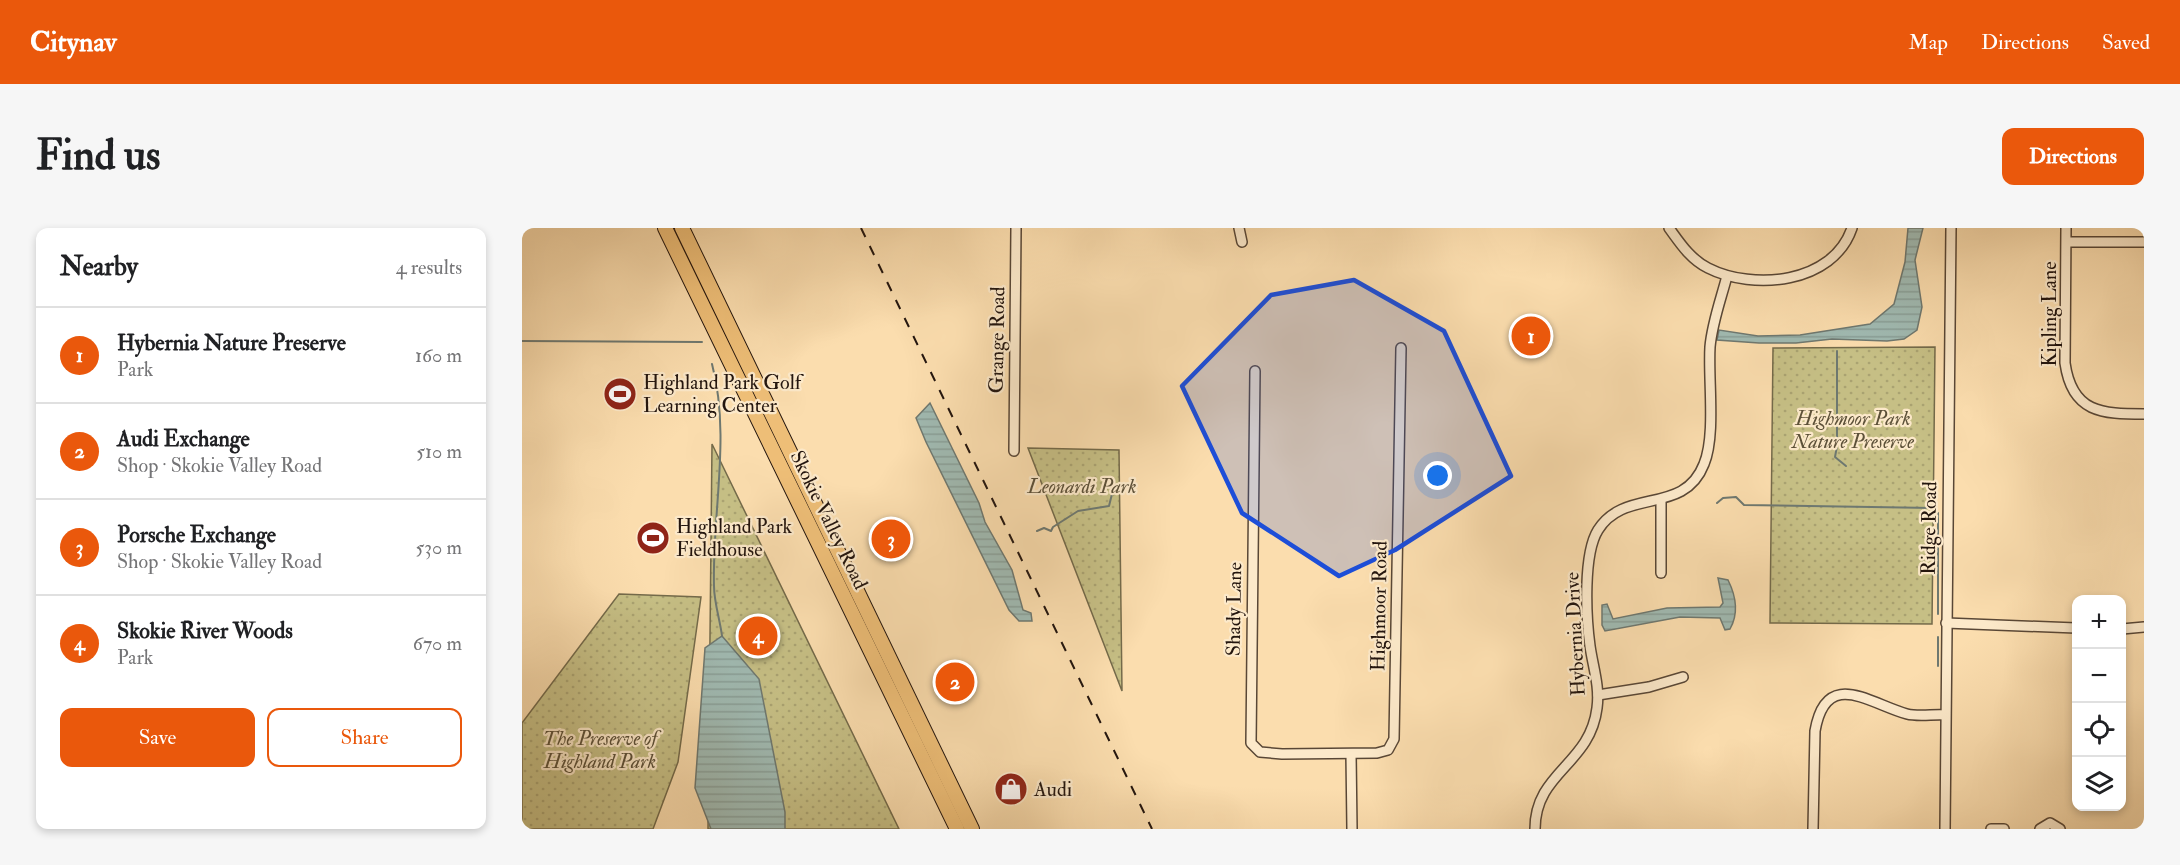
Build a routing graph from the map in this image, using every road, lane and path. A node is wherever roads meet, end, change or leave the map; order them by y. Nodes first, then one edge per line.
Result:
1 (665, 228) edge
2 (682, 228) edge
3 (1016, 228) edge
4 (1239, 228) edge
5 (1669, 228) edge
6 (1852, 228) edge
7 (1951, 228) edge
8 (2066, 228) edge
9 (1242, 242) dead end
10 (2067, 242) junction
11 (2144, 242) edge
12 (1727, 276) junction
13 (1401, 348) dead end
14 (1255, 371) dead end
15 (2144, 414) edge
16 (1014, 452) dead end
17 (1661, 501) junction
18 (1661, 573) dead end
19 (1946, 622) junction
20 (2144, 627) edge
21 (2072, 628) edge
22 (2126, 629) edge
23 (1683, 677) dead end
24 (1598, 694) junction
25 (1945, 715) junction
26 (1351, 754) junction
27 (955, 829) edge
28 (972, 829) edge
29 (1352, 829) edge
30 (1535, 829) edge
31 (1813, 829) edge
32 (1945, 829) edge
33 (1991, 829) edge
34 (2004, 829) edge
35 (2040, 829) edge
36 (2060, 829) edge

1 - 27 highway, Skokie Valley Road
2 - 28 highway, Skokie Valley Road
3 - 16 street, Grange Road
4 - 9 street
5 - 12 street
6 - 12 street
7 - 19 street, Ridge Road
8 - 10 street, Kipling Lane
10 - 11 street
10 - 15 street, Kipling Lane
12 - 17 street, Hybernia Drive
13 - 26 street, Highmoor Road
14 - 26 street, Shady Lane
17 - 18 street
17 - 24 street, Hybernia Drive
19 - 21 street
19 - 25 street, Ridge Road
20 - 22 street
23 - 24 street
24 - 30 street, Hybernia Drive
25 - 31 street
25 - 32 street, Ridge Road
26 - 29 street
33 - 34 street
35 - 36 street

